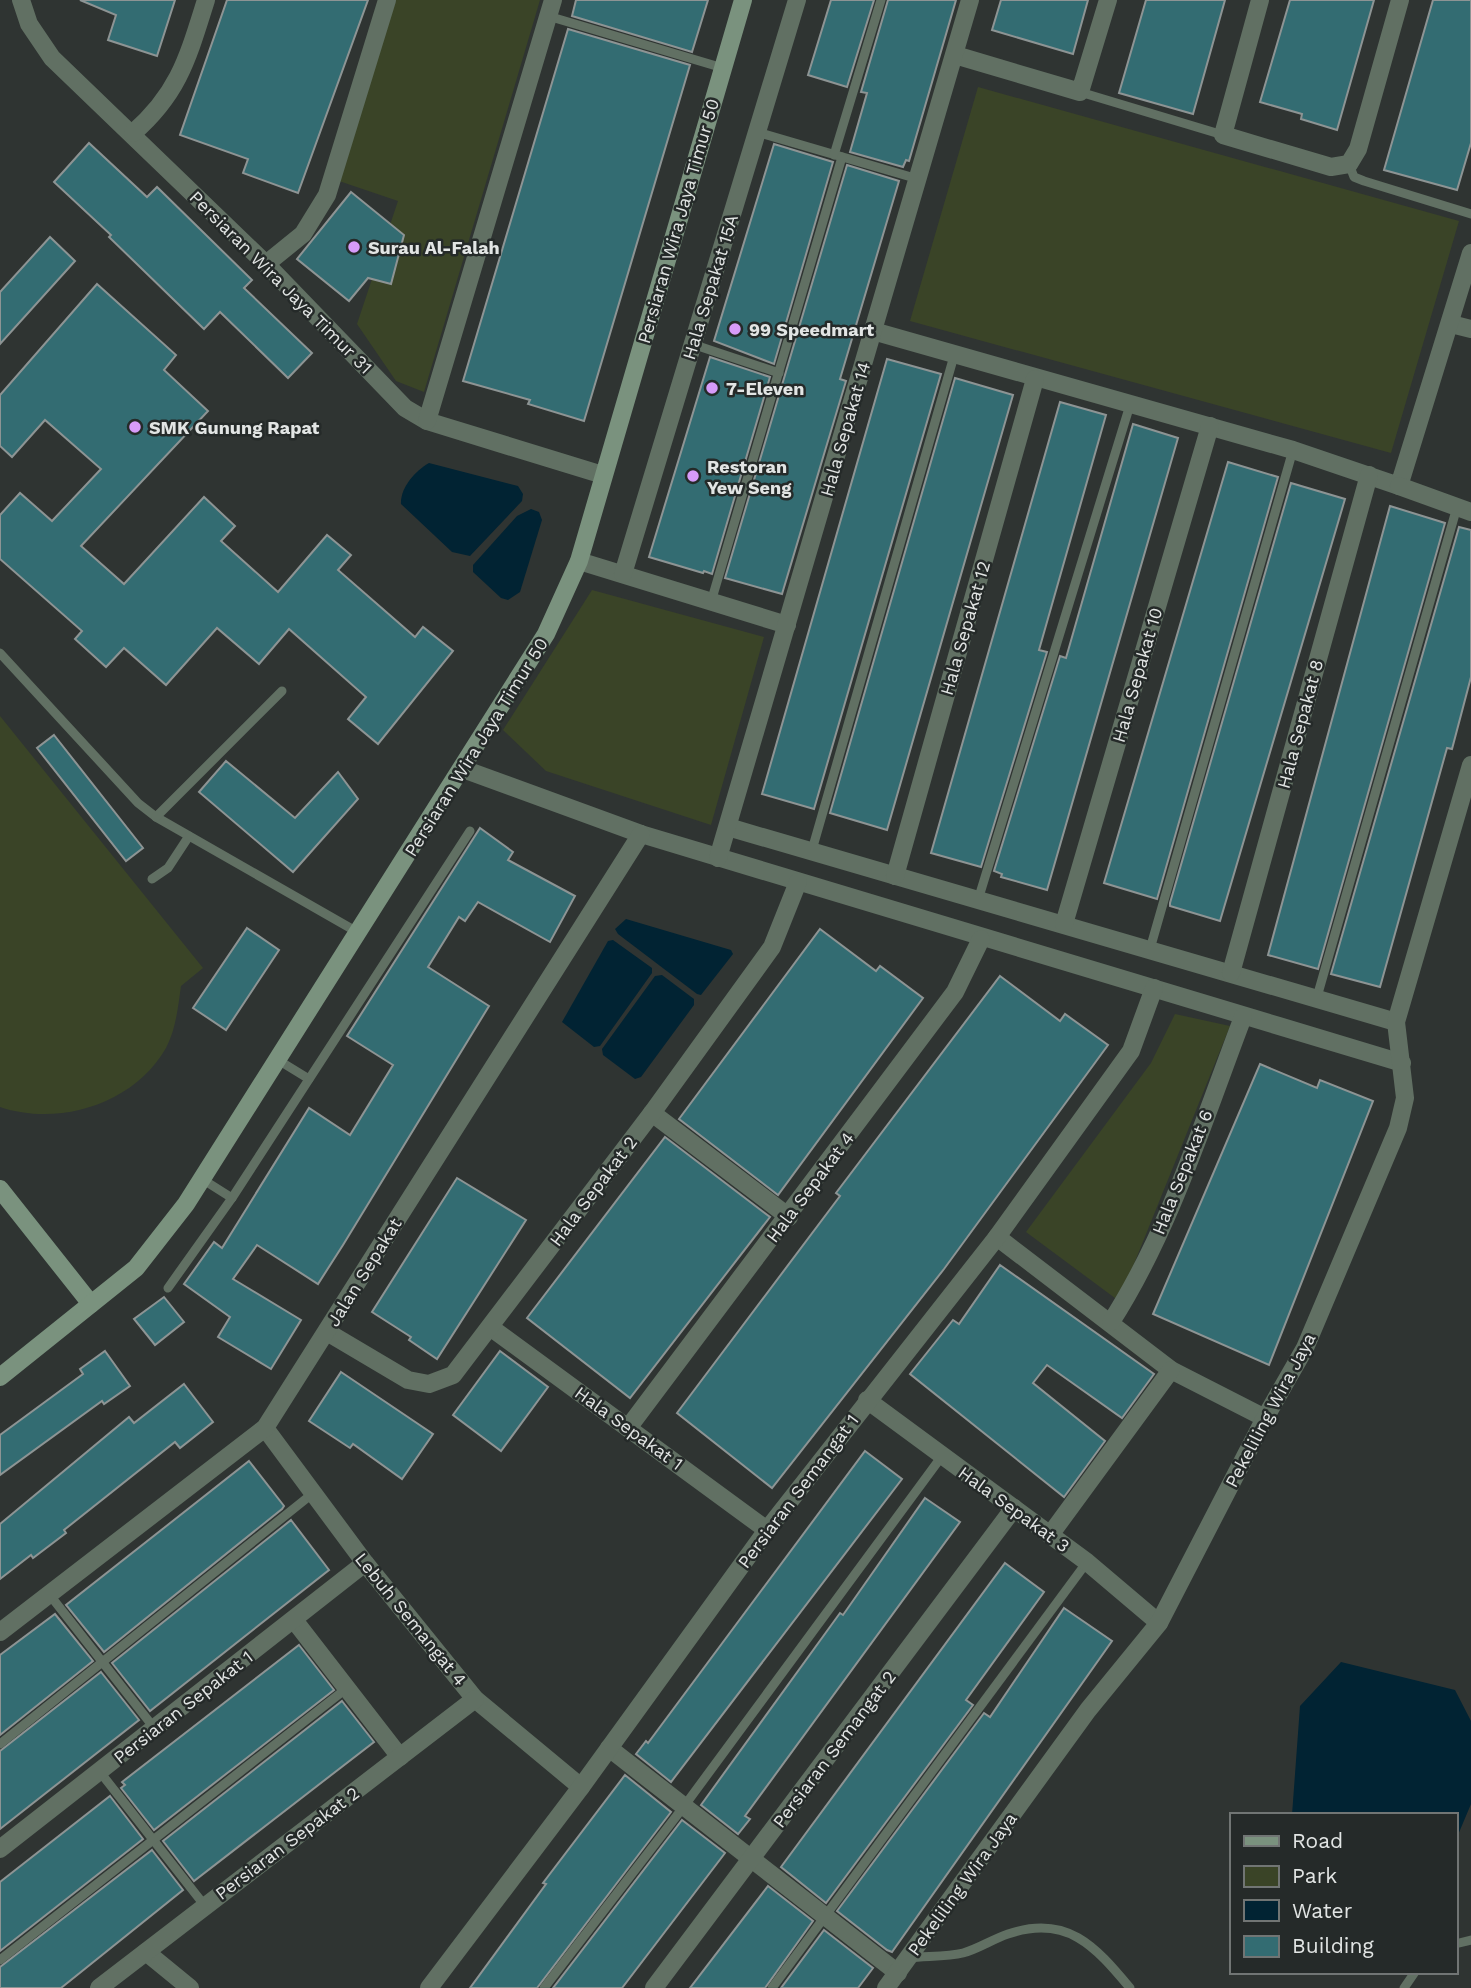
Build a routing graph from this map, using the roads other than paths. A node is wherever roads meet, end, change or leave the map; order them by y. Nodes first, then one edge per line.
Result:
1 (22, 0) edge
2 (206, 0) edge
3 (387, 0) edge
4 (743, 0) edge
5 (797, 0) edge
6 (881, 0) edge
7 (970, 0) edge
8 (1108, 0) edge
9 (1260, 0) edge
10 (1400, 0) edge
11 (551, 8) edge
12 (955, 55) junction
13 (723, 68) junction
14 (1080, 92) junction
15 (758, 132) junction
16 (133, 133) junction
17 (1223, 135) junction
18 (838, 156) junction
19 (1354, 156) junction
20 (918, 179) junction
21 (1471, 214) edge
22 (1471, 253) edge
23 (266, 264) junction
24 (1451, 324) junction
25 (1471, 329) edge
26 (873, 331) junction
27 (692, 344) junction
28 (954, 356) junction
29 (779, 373) junction
30 (1035, 379) junction
31 (1129, 405) junction
32 (427, 421) junction
33 (1210, 426) junction
34 (1293, 450) junction
35 (603, 475) junction
36 (1369, 475) junction
37 (1399, 486) junction
38 (1464, 509) edge
39 (579, 561) junction
40 (623, 574) junction
41 (711, 603) junction
42 (787, 625) junction
43 (0, 653) edge
44 (282, 691) dead end
45 (1471, 765) edge
46 (463, 769) junction
47 (156, 817) junction
48 (728, 827) junction
49 (470, 831) dead end
50 (641, 834) junction
51 (188, 836) junction
52 (812, 850) junction
53 (718, 858) junction
54 (895, 876) junction
55 (152, 879) dead end
56 (798, 882) junction
57 (978, 900) junction
58 (1064, 924) junction
59 (359, 933) junction
60 (981, 939) junction
61 (1150, 949) junction
62 (1231, 973) junction
63 (1154, 988) junction
64 (1317, 997) junction
65 (1243, 1017) junction
66 (1396, 1021) junction
67 (278, 1060) junction
68 (1402, 1063) junction
69 (309, 1079) junction
70 (652, 1113) junction
71 (201, 1179) junction
72 (0, 1189) edge
73 (232, 1198) junction
74 (789, 1217) junction
75 (997, 1237) junction
76 (168, 1288) dead end
77 (91, 1304) junction
78 (1111, 1322) junction
79 (490, 1327) junction
80 (327, 1332) junction
81 (1171, 1370) junction
82 (0, 1377) edge
83 (867, 1400) junction
84 (1265, 1418) junction
85 (265, 1428) junction
86 (628, 1428) junction
87 (942, 1456) junction
88 (312, 1494) junction
89 (1014, 1508) junction
90 (767, 1530) junction
91 (1050, 1535) junction
92 (1087, 1562) junction
93 (365, 1563) junction
94 (49, 1594) junction
95 (294, 1620) junction
96 (1159, 1623) junction
97 (0, 1632) edge
98 (104, 1662) junction
99 (347, 1688) junction
100 (475, 1699) junction
101 (155, 1729) junction
102 (0, 1744) edge
103 (609, 1748) junction
104 (400, 1757) junction
105 (100, 1772) junction
106 (581, 1787) junction
107 (685, 1805) junction
108 (153, 1840) junction
109 (0, 1849) edge
110 (752, 1859) junction
111 (205, 1906) junction
112 (826, 1916) junction
113 (146, 1952) junction
114 (909, 1958) junction
115 (0, 1960) edge
116 (895, 1982) edge
117 (99, 1988) edge
118 (190, 1988) edge
119 (429, 1988) edge
120 (544, 1988) edge
121 (654, 1988) edge
122 (772, 1988) edge
123 (1130, 1988) edge

1 - 16 street, Persiaran Wira Jaya Timur 31
2 - 16 street
3 - 23 street
4 - 13 street, Persiaran Wira Jaya Timur 50
5 - 15 street, Hala Sepakat 15A
6 - 18 lane
7 - 12 street, Hala Sepakat 14
8 - 14 street
9 - 17 street
10 - 19 street
11 - 13 lane
11 - 32 street
12 - 14 street
12 - 20 street, Hala Sepakat 14
13 - 35 street, Persiaran Wira Jaya Timur 50
14 - 17 lane
15 - 18 lane
15 - 27 street, Hala Sepakat 15A
16 - 23 street, Persiaran Wira Jaya Timur 31
17 - 19 street
18 - 20 lane
18 - 29 lane
19 - 21 lane
20 - 26 street, Hala Sepakat 14
22 - 24 street
23 - 32 street, Persiaran Wira Jaya Timur 31
24 - 25 street
24 - 37 street
26 - 28 street
26 - 42 street, Hala Sepakat 14
27 - 29 lane
27 - 40 street, Hala Sepakat 15A
28 - 30 street
28 - 52 lane
29 - 41 lane
30 - 31 street
30 - 54 street, Hala Sepakat 12
31 - 33 street
31 - 57 lane
32 - 35 street, Persiaran Wira Jaya Timur 31
33 - 34 street
33 - 58 street, Hala Sepakat 10
34 - 36 street
34 - 61 lane
35 - 39 street, Persiaran Wira Jaya Timur 50
36 - 37 street
36 - 62 street, Hala Sepakat 8
37 - 38 street
38 - 64 lane
39 - 40 street
39 - 46 street, Persiaran Wira Jaya Timur 50
40 - 41 street
41 - 42 street
42 - 48 street, Hala Sepakat 14
43 - 47 lane
44 - 47 lane
45 - 66 street, Pekeliling Wira Jaya
46 - 50 street
46 - 59 street, Persiaran Wira Jaya Timur 50
47 - 51 lane
48 - 52 street
48 - 53 street, Hala Sepakat 14
49 - 69 lane
50 - 53 street
50 - 80 street, Jalan Sepakat
51 - 55 lane
51 - 59 lane
52 - 54 street
53 - 56 street
54 - 57 street
56 - 60 street
56 - 70 street, Hala Sepakat 2
57 - 58 street
58 - 61 street
59 - 67 street, Persiaran Wira Jaya Timur 50
60 - 63 street
60 - 74 street, Hala Sepakat 4
61 - 62 street
62 - 64 street
63 - 65 street
63 - 75 street, Persiaran Semangat 1
64 - 66 street
65 - 68 street
65 - 78 street, Hala Sepakat 6
66 - 68 street, Pekeliling Wira Jaya
67 - 69 lane
67 - 71 street, Persiaran Wira Jaya Timur 50
68 - 84 street, Pekeliling Wira Jaya
69 - 73 lane
70 - 74 street
70 - 79 street, Hala Sepakat 2
71 - 73 lane
71 - 77 street, Persiaran Wira Jaya Timur 50
72 - 77 street
73 - 76 lane
74 - 86 street, Hala Sepakat 4
75 - 78 street
75 - 83 street, Persiaran Semangat 1
77 - 82 street, Persiaran Wira Jaya Timur 50
78 - 81 street
79 - 80 street, Hala Sepakat 2
79 - 86 street, Hala Sepakat 1
80 - 85 street, Jalan Sepakat
81 - 84 street
81 - 91 street
83 - 87 street, Hala Sepakat 3
83 - 90 street, Persiaran Semangat 1
84 - 96 street, Pekeliling Wira Jaya
85 - 88 street, Lebuh Semangat 4
85 - 94 street, Jalan Sepakat
86 - 90 street, Hala Sepakat 1
87 - 89 street, Hala Sepakat 3
87 - 107 lane
88 - 93 street, Lebuh Semangat 4
88 - 98 lane
89 - 91 street, Hala Sepakat 3
89 - 110 street, Persiaran Semangat 2
90 - 103 street, Persiaran Semangat 1
91 - 92 street, Hala Sepakat 3
92 - 96 street, Hala Sepakat 3
92 - 112 lane
93 - 95 street, Persiaran Sepakat 1
93 - 100 street, Lebuh Semangat 4
94 - 97 street, Jalan Sepakat
94 - 98 lane
95 - 99 street
95 - 101 street, Persiaran Sepakat 1
96 - 114 street, Pekeliling Wira Jaya
98 - 101 lane
98 - 102 lane
99 - 104 street
99 - 108 lane
100 - 104 street, Persiaran Sepakat 2
100 - 106 street, Lebuh Semangat 4
101 - 105 street, Persiaran Sepakat 1
103 - 106 street, Persiaran Semangat 1
103 - 107 street
104 - 111 street, Persiaran Sepakat 2
105 - 108 lane
105 - 109 street, Persiaran Sepakat 1
106 - 119 street, Persiaran Semangat 1
107 - 110 street
107 - 120 lane
108 - 111 lane
108 - 115 lane
110 - 112 street
110 - 121 street, Persiaran Semangat 2
111 - 113 street, Persiaran Sepakat 2
112 - 116 street
112 - 122 lane
113 - 117 street, Persiaran Sepakat 2
113 - 118 street
114 - 116 street, Pekeliling Wira Jaya
114 - 123 lane

